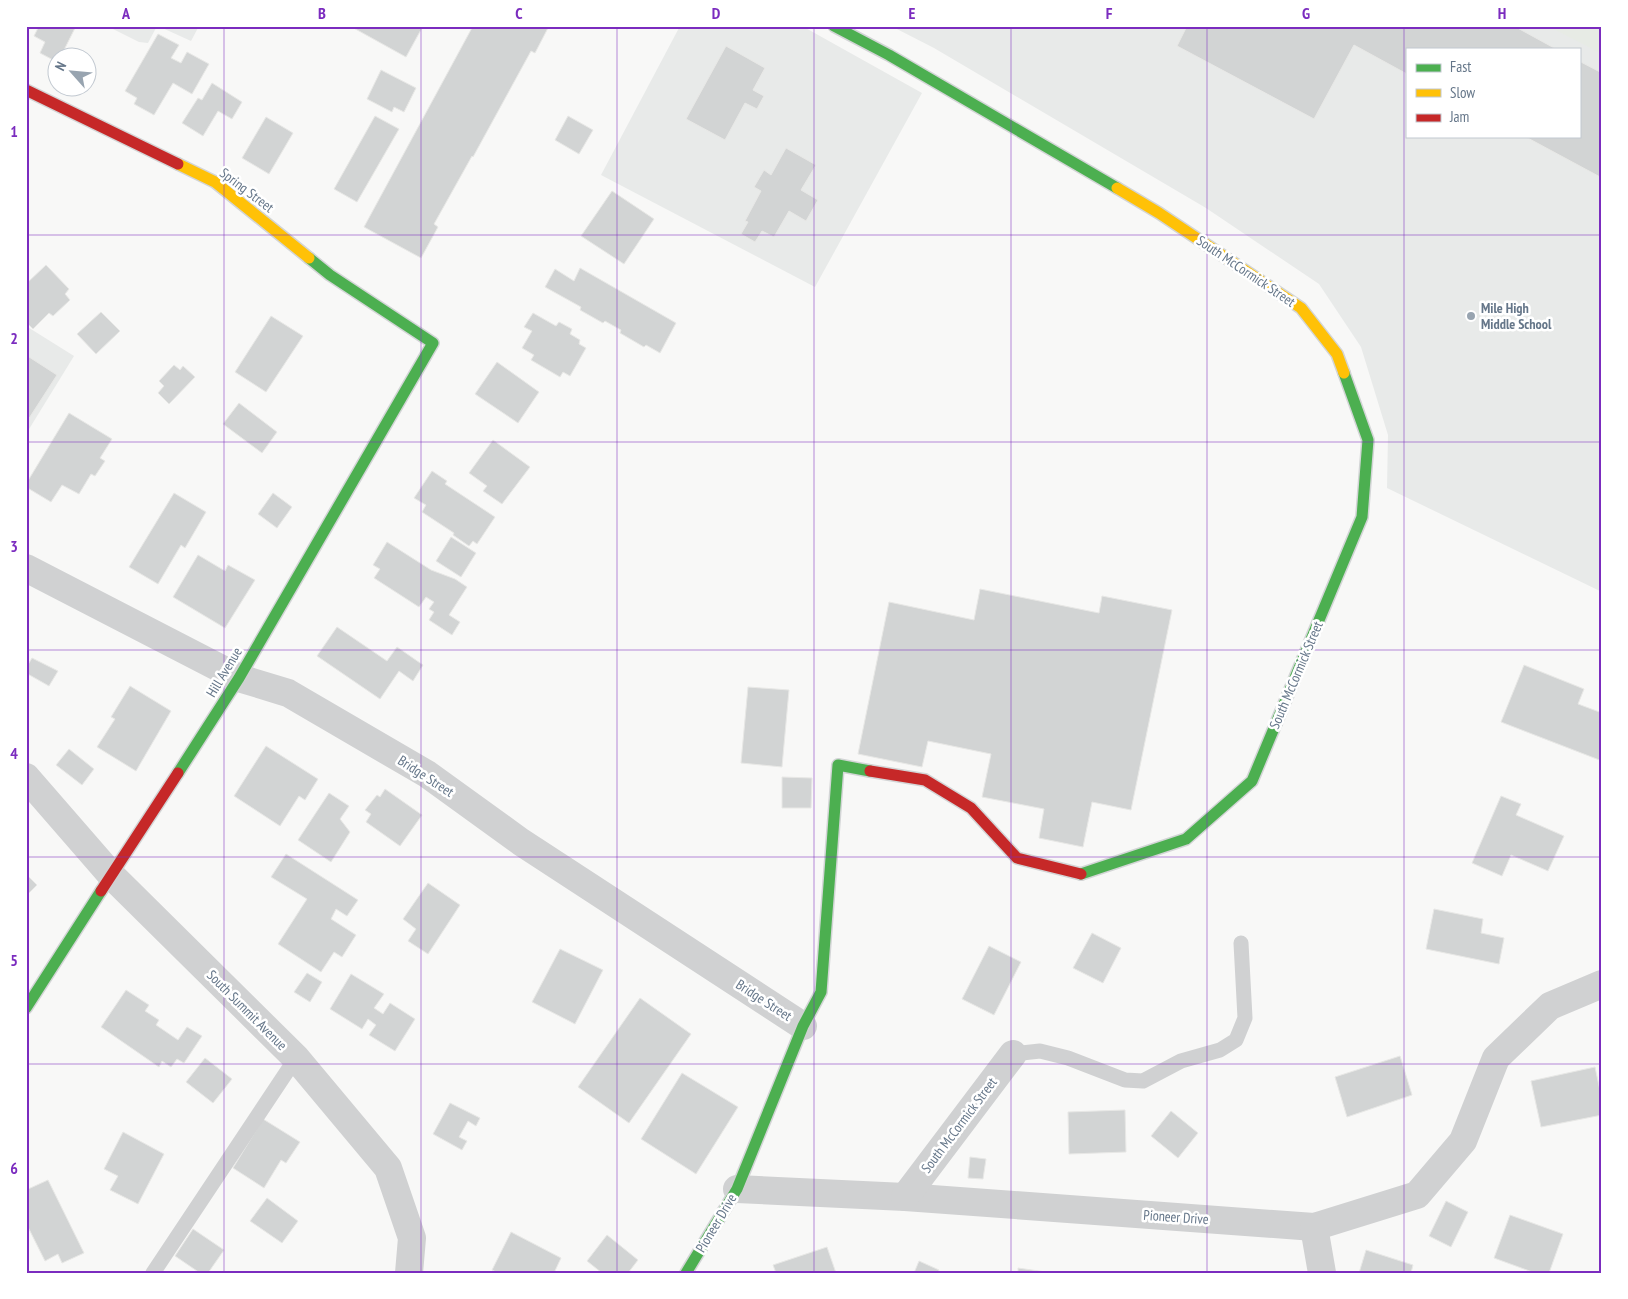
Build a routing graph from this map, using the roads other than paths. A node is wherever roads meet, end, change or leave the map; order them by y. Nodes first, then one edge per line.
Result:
1 (834, 26) edge
2 (26, 90) edge
3 (433, 343) joint
4 (26, 568) edge
5 (239, 678) junction
6 (26, 777) edge
7 (112, 876) junction
8 (1241, 943) dead end
9 (1602, 984) edge
10 (26, 1008) edge
11 (803, 1026) junction
12 (1013, 1054) joint
13 (296, 1058) junction
14 (737, 1189) junction
15 (905, 1197) junction
16 (1314, 1227) junction
17 (153, 1273) edge
18 (409, 1273) edge
19 (686, 1273) edge
20 (1322, 1273) edge

1 - 11 street, South McCormick Street
2 - 3 street, Spring Street
3 - 5 street, Hill Avenue
4 - 5 street, Bridge Street
5 - 7 street, Hill Avenue
5 - 11 street, Bridge Street
6 - 7 street, South Summit Avenue
7 - 10 street, Hill Avenue
7 - 13 street, South Summit Avenue
8 - 12 lane
9 - 16 street, Pioneer Drive
11 - 14 street
12 - 15 street, South McCormick Street
13 - 17 lane
13 - 18 street, South Summit Avenue
14 - 15 street, Pioneer Drive
14 - 19 street, Pioneer Drive
15 - 16 street, Pioneer Drive
16 - 20 street

